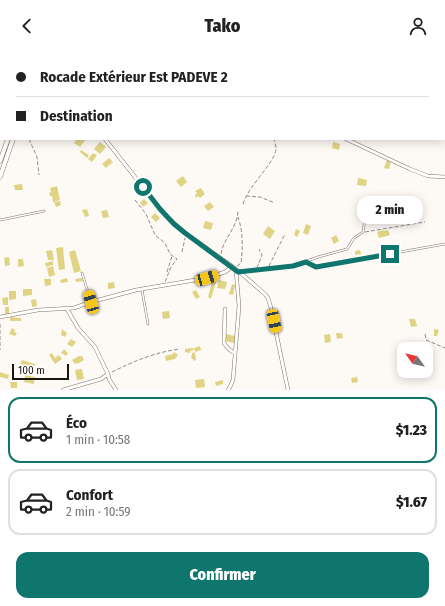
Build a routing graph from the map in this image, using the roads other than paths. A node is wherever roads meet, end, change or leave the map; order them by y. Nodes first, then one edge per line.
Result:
1 (8, 140) edge
2 (13, 140) edge
3 (106, 140) edge
4 (348, 140) edge
5 (0, 161) edge
6 (0, 177) edge
7 (445, 177) edge
8 (367, 204) dead end
9 (44, 211) dead end
10 (0, 220) edge
11 (445, 244) edge
12 (306, 262) junction
13 (232, 267) junction
14 (237, 271) junction
15 (82, 273) dead end
16 (142, 289) junction
17 (91, 302) junction
18 (67, 309) junction
19 (225, 309) dead end
20 (0, 317) edge
21 (148, 324) dead end
22 (235, 353) junction
23 (108, 374) junction
24 (231, 385) junction
25 (63, 390) edge
26 (116, 390) edge
27 (228, 390) edge
28 (232, 390) edge
29 (288, 390) edge

1 - 5 main road
2 - 6 main road
3 - 13 street
4 - 7 street
8 - 12 lane
9 - 10 lane
11 - 12 lane
12 - 14 lane
13 - 14 street
13 - 16 street
14 - 22 street
14 - 29 street
15 - 17 lane
16 - 17 street
16 - 21 lane
17 - 18 street
18 - 20 street
18 - 23 street
19 - 22 street
22 - 24 street
23 - 25 street
23 - 26 street
24 - 27 street
24 - 28 street

